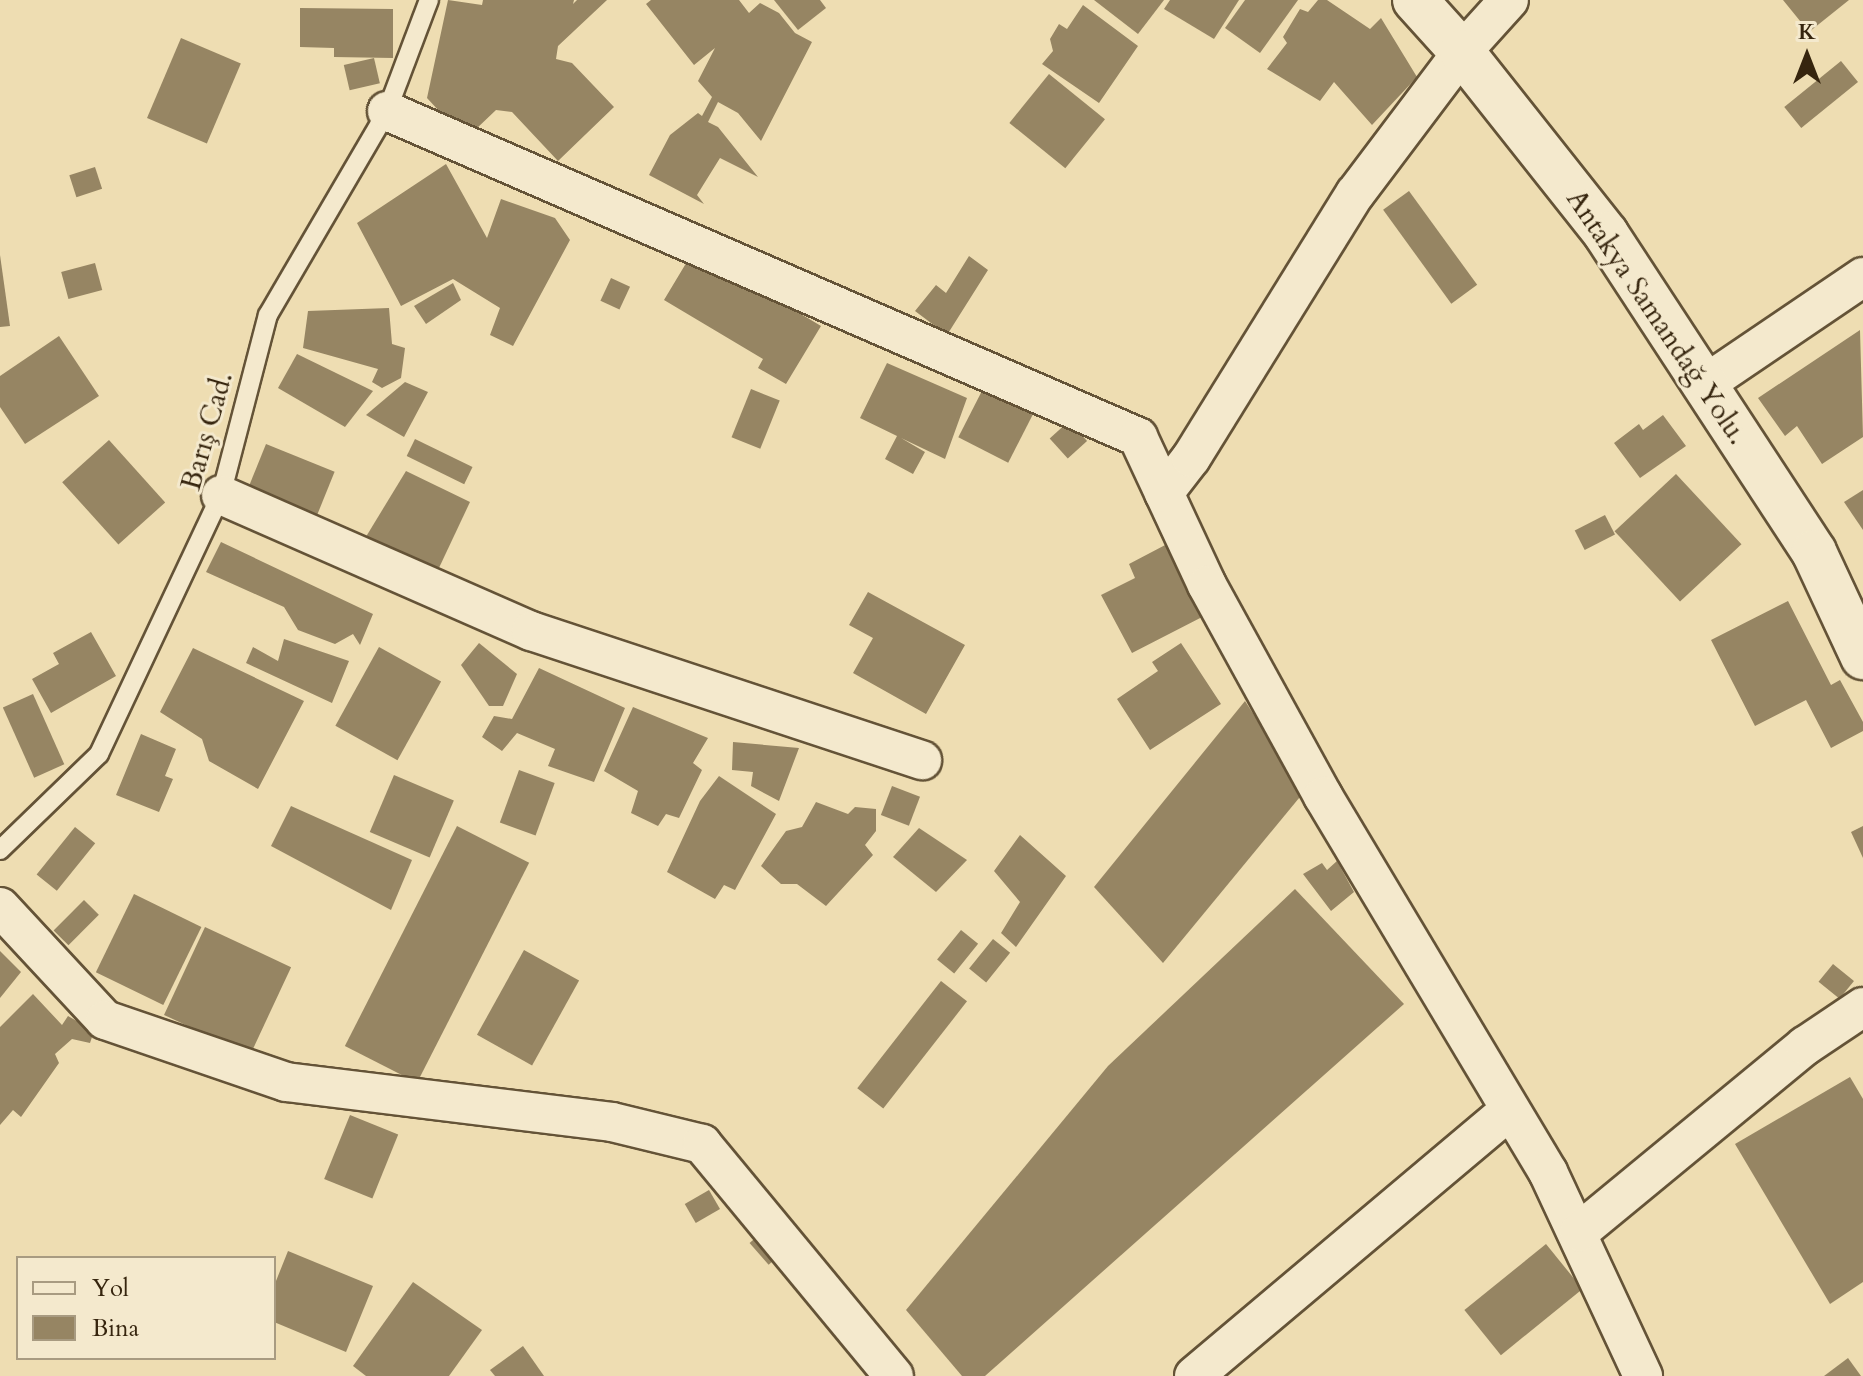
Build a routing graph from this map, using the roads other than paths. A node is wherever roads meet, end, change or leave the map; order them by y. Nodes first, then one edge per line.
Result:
1 (429, 0) edge
2 (1415, 0) edge
3 (1509, 0) edge
4 (1462, 52) junction
5 (387, 111) junction
6 (1863, 277) edge
7 (1705, 384) junction
8 (1164, 493) junction
9 (221, 495) junction
10 (1863, 657) edge
11 (922, 760) dead end
12 (0, 850) edge
13 (0, 907) edge
14 (1863, 1007) edge
15 (1509, 1111) junction
16 (1579, 1232) junction
17 (894, 1376) edge
18 (1194, 1376) edge
19 (1643, 1376) edge

1 - 5 lane, Barış Cad.
2 - 4 street, Antakya Samandağ Yolu.
3 - 4 street
4 - 7 street, Antakya Samandağ Yolu.
4 - 8 street
5 - 8 street
5 - 9 lane, Barış Cad.
6 - 7 street
7 - 10 street, Antakya Samandağ Yolu.
8 - 15 street
9 - 11 street
9 - 12 lane, Barış Cad.
13 - 17 street
14 - 16 street
15 - 16 street
15 - 18 street
16 - 19 street

